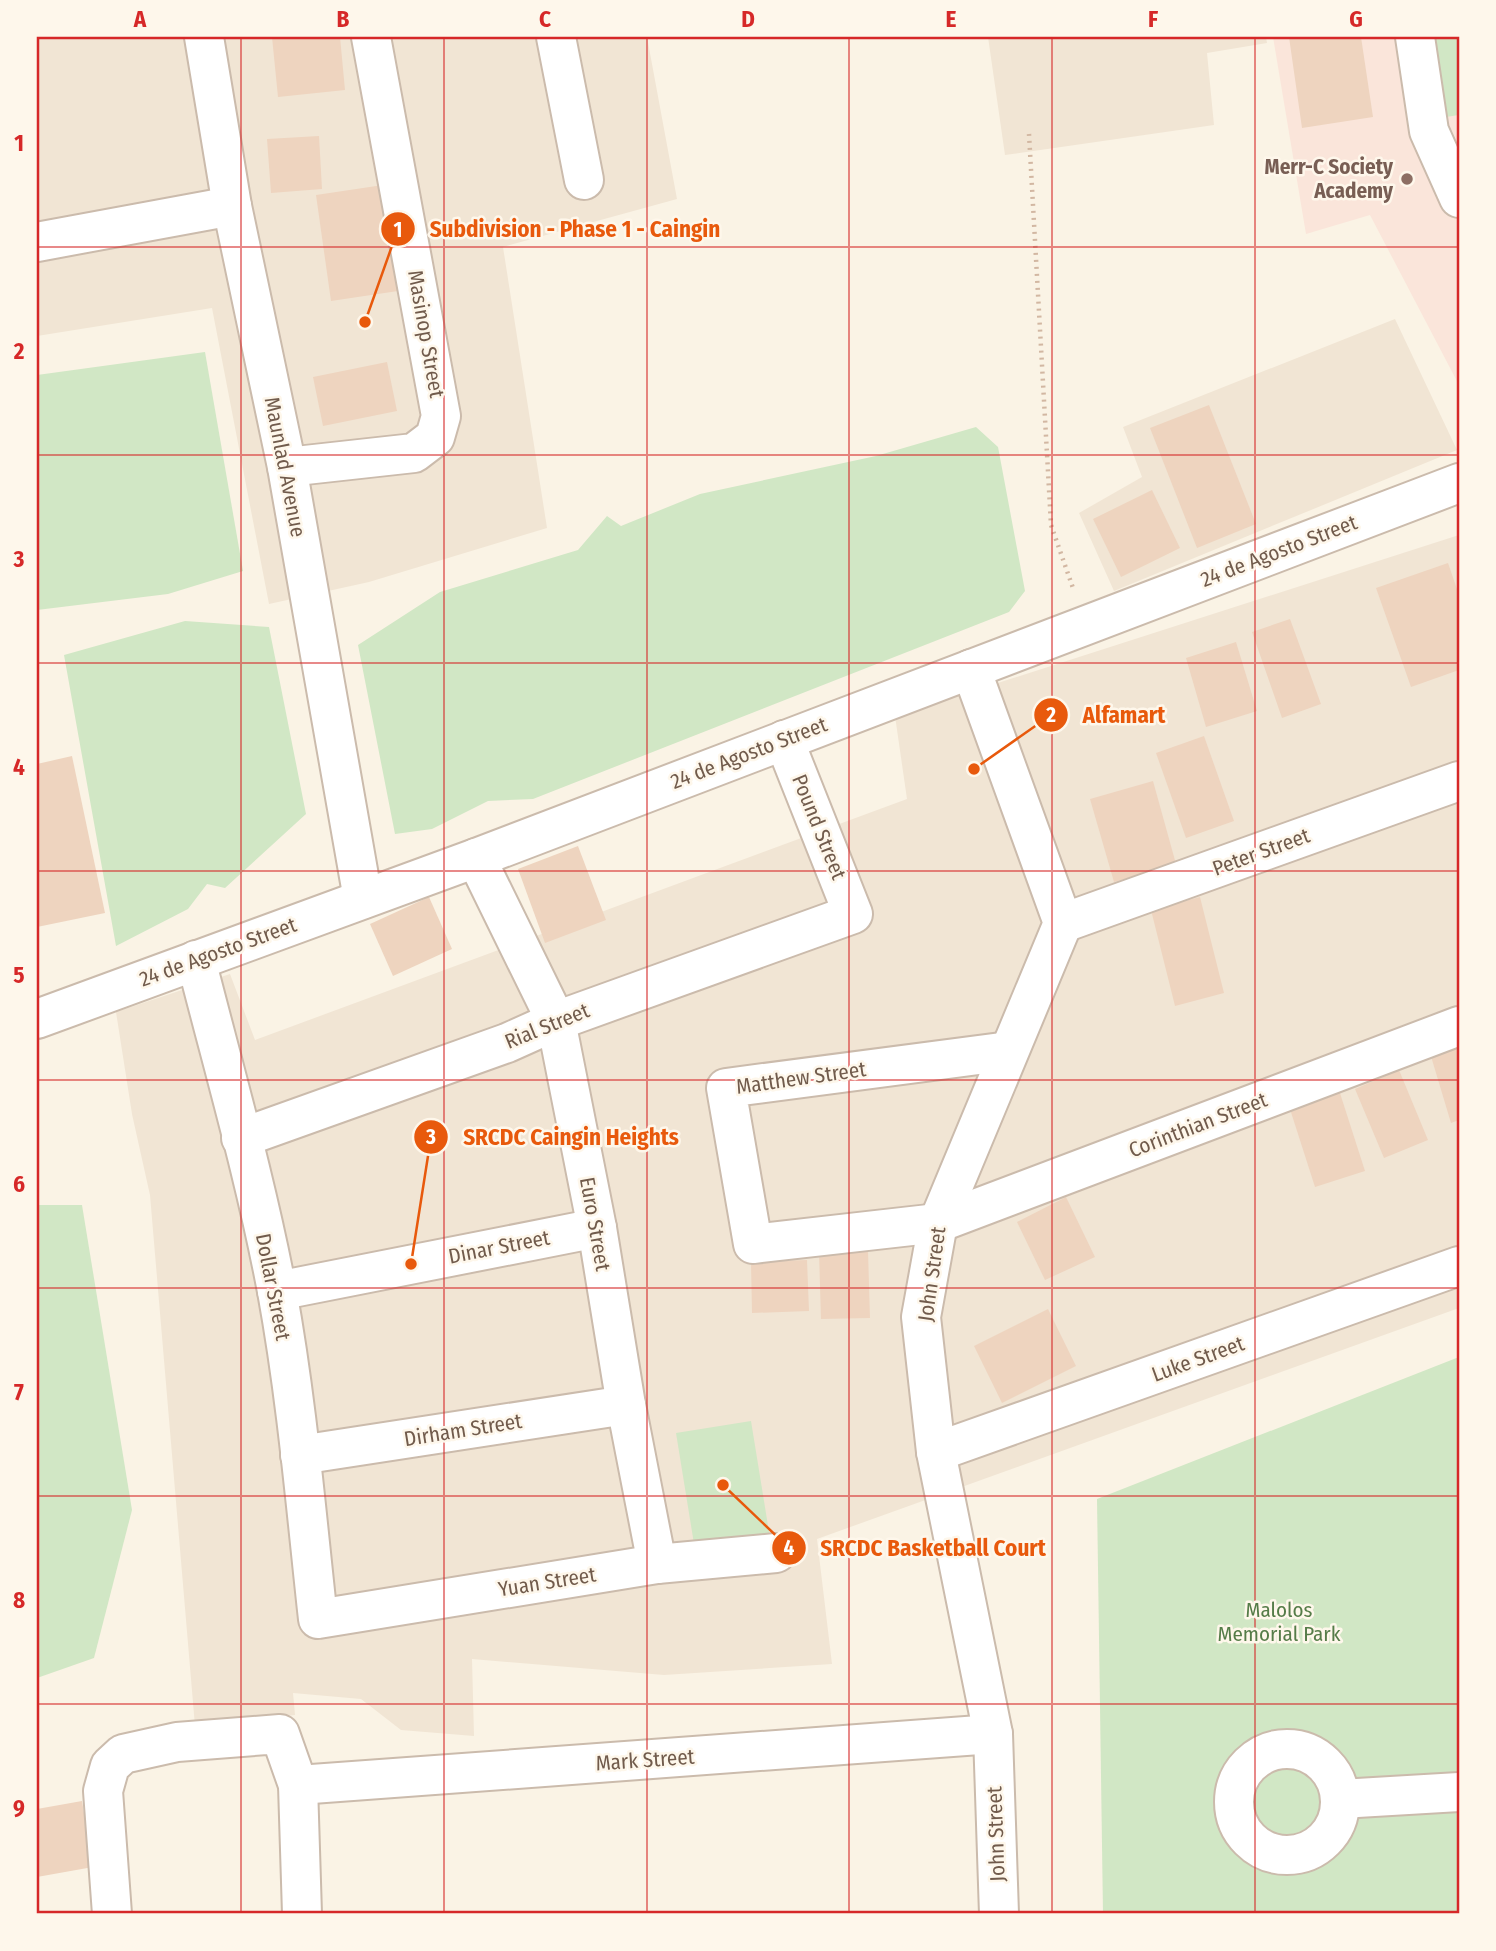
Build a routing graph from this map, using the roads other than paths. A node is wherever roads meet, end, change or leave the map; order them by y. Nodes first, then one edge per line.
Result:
1 (204, 37) edge
2 (371, 37) edge
3 (556, 37) edge
4 (1415, 37) edge
5 (584, 180) dead end
6 (1459, 198) edge
7 (232, 206) junction
8 (37, 242) edge
9 (287, 467) junction
10 (1459, 483) edge
11 (971, 669) junction
12 (784, 740) junction
13 (1459, 781) edge
14 (476, 858) junction
15 (363, 899) junction
16 (853, 914) joint
17 (1063, 923) junction
18 (196, 960) junction
19 (37, 1018) edge
20 (556, 1021) junction
21 (1459, 1026) edge
22 (1009, 1051) junction
23 (241, 1138) junction
24 (938, 1223) junction
25 (597, 1228) junction
26 (1459, 1266) edge
27 (276, 1291) junction
28 (626, 1405) junction
29 (936, 1452) junction
30 (300, 1455) junction
31 (776, 1553) dead end
32 (657, 1564) junction
33 (318, 1619) joint
34 (993, 1734) junction
35 (298, 1785) junction
36 (1459, 1792) edge
37 (1340, 1799) dead end
38 (112, 1914) edge
39 (302, 1914) edge
40 (999, 1914) edge

1 - 7 street, Maunlad Avenue
2 - 9 street, Masinop Street
3 - 5 street
4 - 6 street
7 - 8 street
7 - 9 street, Maunlad Avenue
9 - 15 street, Maunlad Avenue
10 - 11 street, 24 de Agosto Street
11 - 12 street, 24 de Agosto Street
11 - 17 street
12 - 14 street, 24 de Agosto Street
12 - 16 street, Pound Street
13 - 17 street, Peter Street
14 - 15 street, 24 de Agosto Street
14 - 20 street, Euro Street
15 - 18 street, 24 de Agosto Street
16 - 20 street, Rial Street
17 - 22 street, John Street
18 - 19 street, 24 de Agosto Street
18 - 23 street, Dollar Street
20 - 23 street, Rial Street
20 - 25 street, Euro Street
21 - 24 street, Corinthian Street
22 - 24 street, John Street
22 - 24 street, Matthew Street
23 - 27 street, Dollar Street
24 - 29 street, John Street
25 - 27 street, Dinar Street
25 - 28 street, Euro Street
26 - 29 street, Luke Street
27 - 30 street, Dollar Street
28 - 30 street, Dirham Street
28 - 32 street, Euro Street
29 - 34 street, John Street
30 - 33 street, Dollar Street
31 - 32 street, Yuan Street
32 - 33 street, Yuan Street
34 - 35 street, Mark Street
34 - 40 street, John Street
35 - 38 street
35 - 39 street
36 - 37 street

